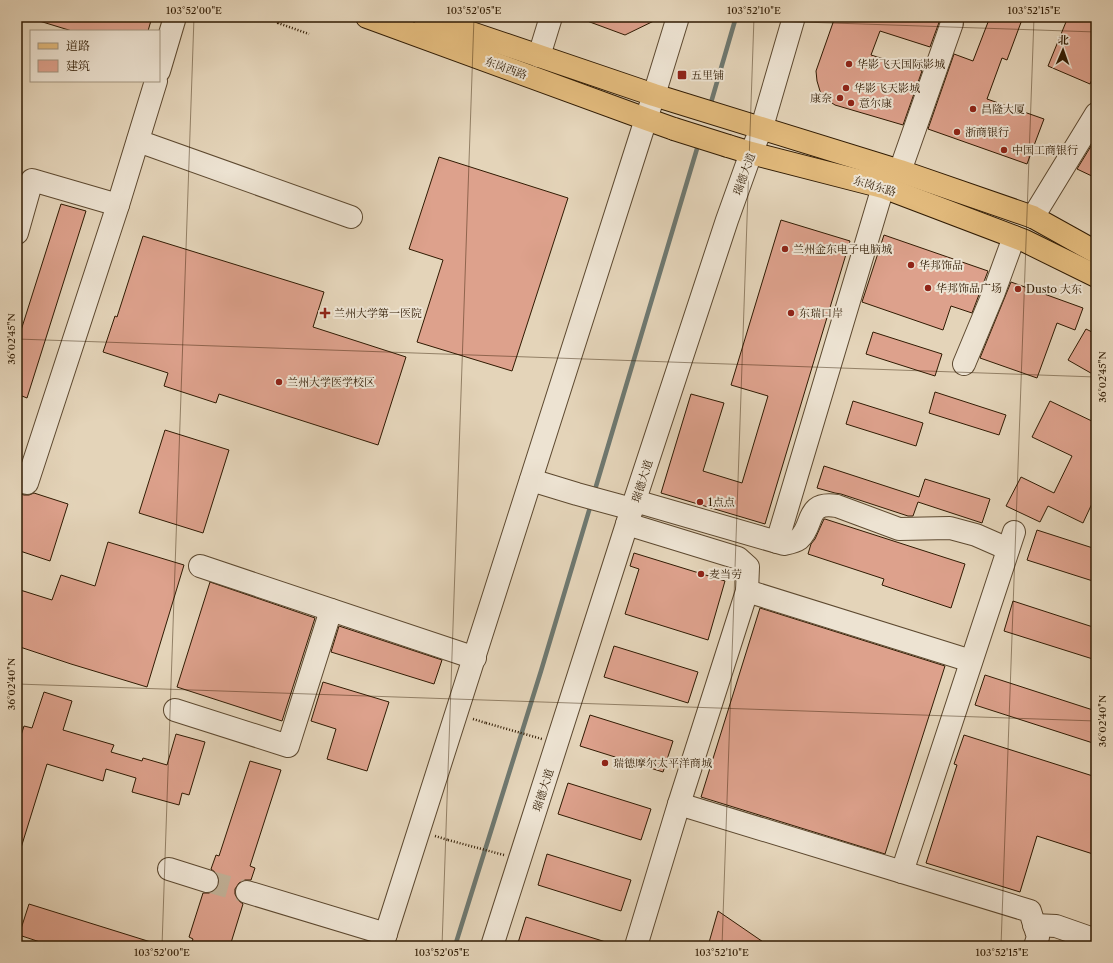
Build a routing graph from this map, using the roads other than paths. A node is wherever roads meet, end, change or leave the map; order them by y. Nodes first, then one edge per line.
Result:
1 (175, 17) edge
2 (367, 17) edge
3 (424, 17) edge
4 (551, 17) edge
5 (678, 17) edge
6 (794, 17) edge
7 (952, 23) dead end
8 (539, 56) junction
9 (160, 69) edge
10 (156, 82) edge
11 (654, 95) junction
12 (1096, 114) edge
13 (646, 119) junction
14 (753, 125) junction
15 (138, 141) junction
16 (751, 153) junction
17 (900, 171) junction
18 (883, 187) junction
19 (118, 205) junction
20 (351, 217) dead end
21 (1034, 218) junction
22 (17, 233) edge
23 (1014, 237) junction
24 (1096, 252) edge
25 (1096, 276) edge
26 (964, 364) dead end
27 (17, 480) edge
28 (531, 480) junction
29 (627, 509) junction
30 (777, 542) junction
31 (200, 566) dead end
32 (747, 591) junction
33 (331, 610) junction
34 (475, 658) junction
35 (971, 661) junction
36 (175, 710) dead end
37 (679, 804) junction
38 (169, 869) dead end
39 (902, 872) junction
40 (207, 880) tunnel mouth
41 (247, 892) tunnel mouth
42 (1035, 935) edge
43 (384, 940) edge
44 (1096, 940) edge
45 (492, 946) edge
46 (636, 946) edge

1 - 9 street
2 - 13 main road, 东岗西路
3 - 8 main road, 东岗西路
4 - 8 street
5 - 11 street
6 - 14 street, 瑞德大道
7 - 17 street
8 - 11 main road, 东岗西路
10 - 15 street
11 - 13 street
11 - 14 main road, 东岗东路
12 - 21 street
13 - 16 main road, 东岗东路, bridge
13 - 28 street
14 - 16 street, 瑞德大道
14 - 17 main road, 东岗东路
15 - 19 street
15 - 20 street
16 - 18 main road, 东岗东路
16 - 29 street, 瑞德大道
17 - 21 main road, 东岗东路
18 - 23 main road, 东岗东路
18 - 30 street
19 - 22 street
19 - 27 street
21 - 24 main road, 东岗东路
23 - 25 main road, 东岗东路
23 - 26 street
28 - 29 street
28 - 34 street
29 - 30 street
29 - 32 street
29 - 45 street, 瑞德大道
30 - 35 street
31 - 33 street
32 - 35 street
32 - 37 street
33 - 34 street
33 - 36 street
34 - 43 street
35 - 39 street
37 - 39 street
37 - 46 street
38 - 40 street
39 - 42 street
41 - 43 street
42 - 44 street

